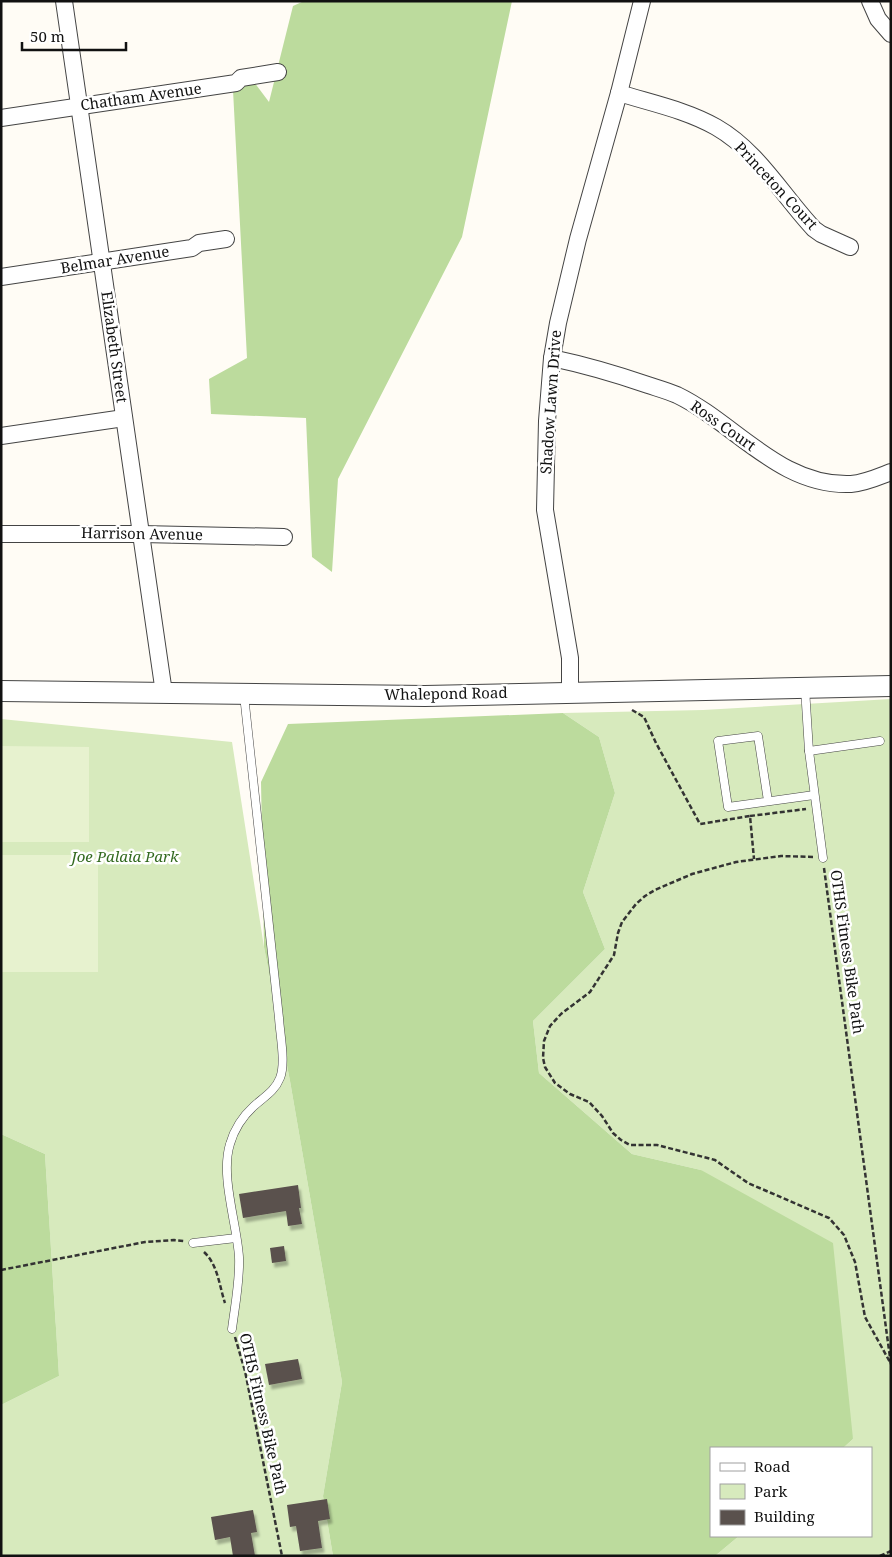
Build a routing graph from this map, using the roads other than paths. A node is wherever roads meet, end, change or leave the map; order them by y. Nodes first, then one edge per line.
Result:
1 (64, 1) edge
2 (642, 1) edge
3 (870, 1) edge
4 (891, 34) edge
5 (278, 72) dead end
6 (619, 92) junction
7 (79, 106) junction
8 (1, 118) edge
9 (226, 239) dead end
10 (850, 247) dead end
11 (102, 262) junction
12 (1, 277) edge
13 (552, 358) junction
14 (124, 418) junction
15 (1, 436) edge
16 (891, 472) edge
17 (1, 534) edge
18 (141, 534) junction
19 (284, 537) dead end
20 (891, 686) edge
21 (805, 688) junction
22 (1, 691) edge
23 (570, 692) junction
24 (164, 693) junction
25 (244, 694) junction
26 (880, 741) dead end
27 (809, 751) junction
28 (814, 795) junction
29 (768, 801) junction
30 (823, 858) road end
31 (236, 1238) junction
32 (193, 1243) road end
33 (232, 1329) road end

1 - 7 street, Elizabeth Street
2 - 6 street, Shadow Lawn Drive
3 - 4 street
5 - 7 street, Chatham Avenue
6 - 10 street, Princeton Court
6 - 13 street, Shadow Lawn Drive
7 - 8 street, Chatham Avenue
7 - 11 street, Elizabeth Street
9 - 11 street, Belmar Avenue
11 - 12 street, Belmar Avenue
11 - 14 street, Elizabeth Street
13 - 16 street, Ross Court
13 - 23 street, Shadow Lawn Drive
14 - 15 street
14 - 18 street, Elizabeth Street
17 - 18 street, Harrison Avenue
18 - 19 street, Harrison Avenue
18 - 24 street, Elizabeth Street
20 - 21 street, Whalepond Road
21 - 23 street, Whalepond Road
21 - 27 lane
22 - 24 street, Whalepond Road
23 - 25 street, Whalepond Road
24 - 25 street, Whalepond Road
25 - 31 lane
26 - 27 lane
27 - 28 lane
28 - 29 lane
28 - 30 lane
29 - 29 lane
31 - 32 lane
31 - 33 lane

